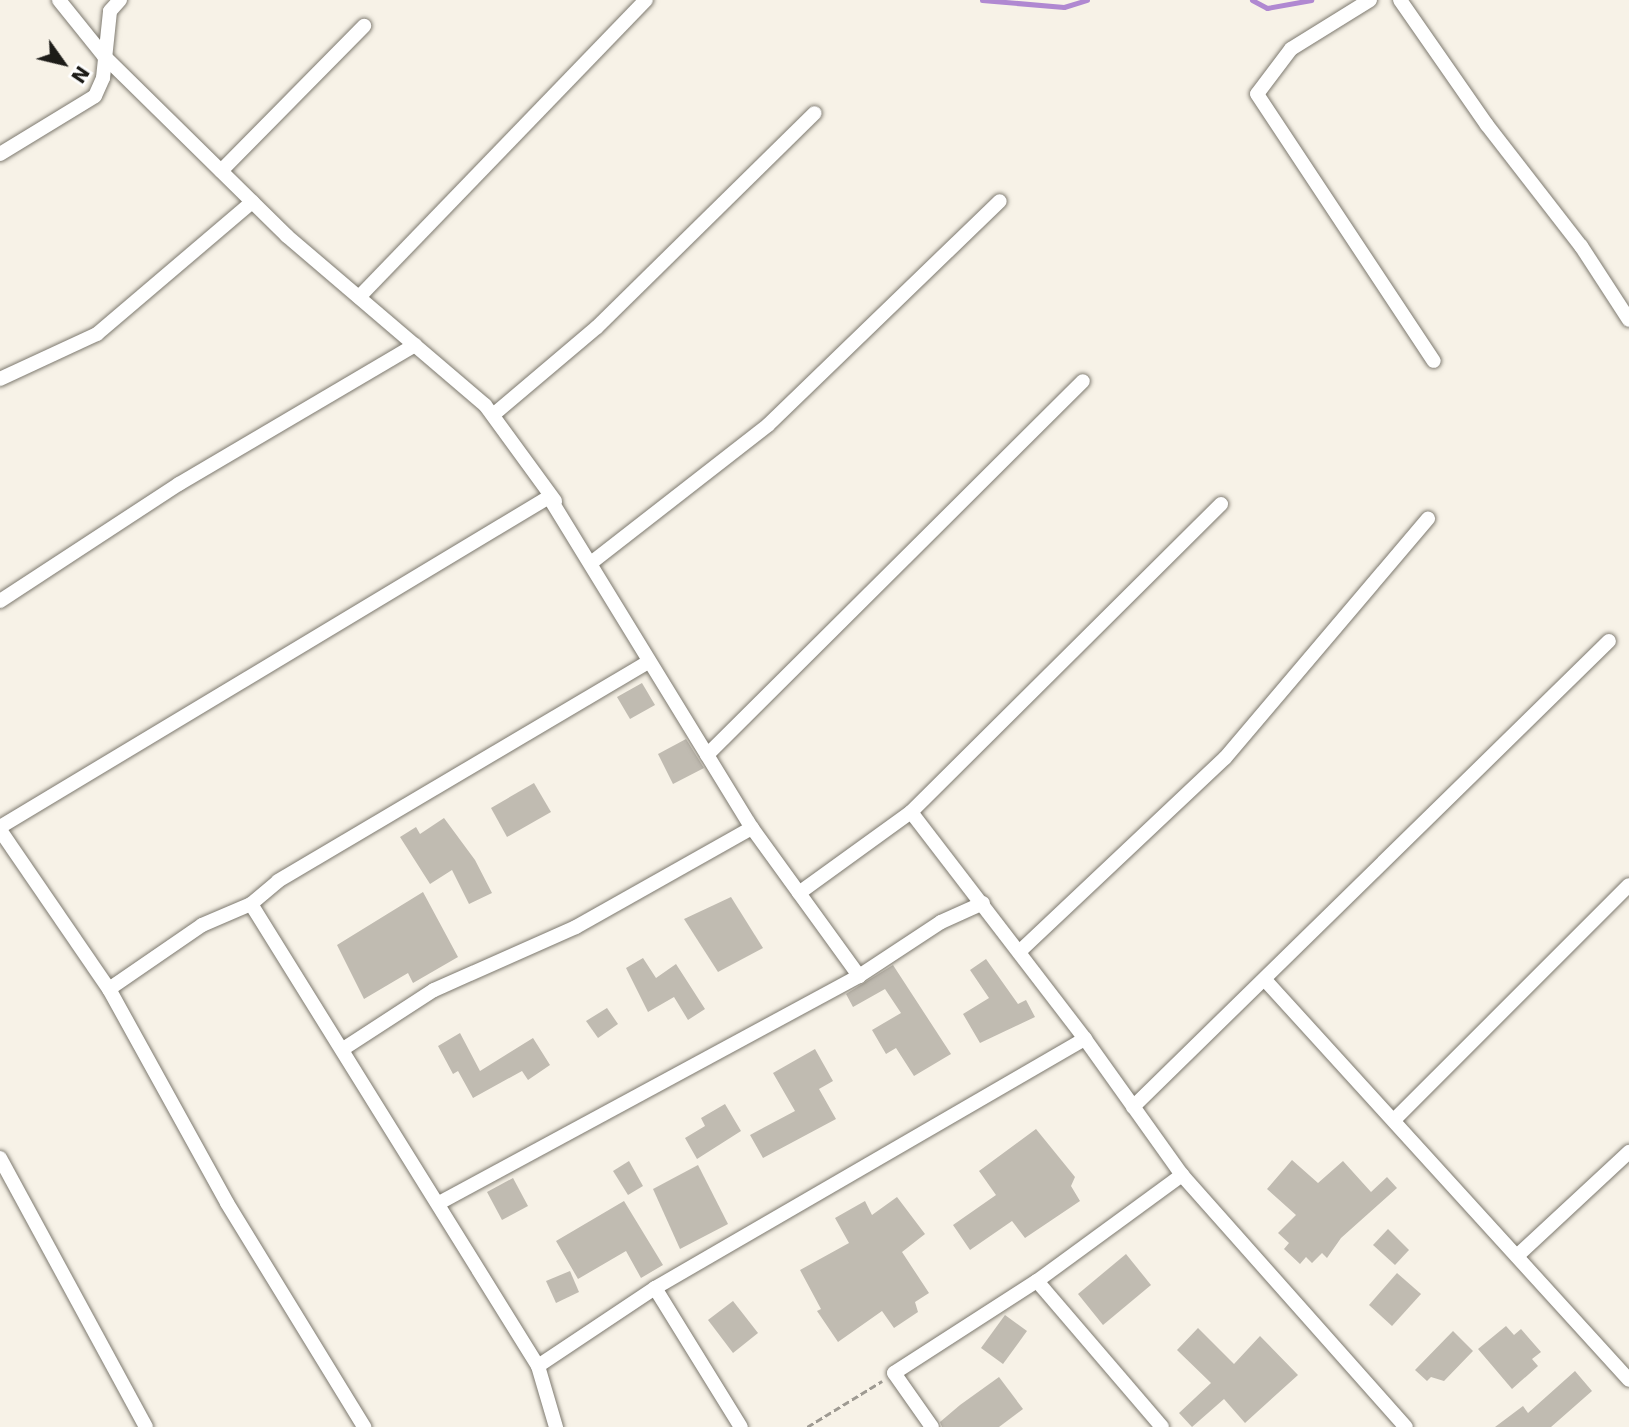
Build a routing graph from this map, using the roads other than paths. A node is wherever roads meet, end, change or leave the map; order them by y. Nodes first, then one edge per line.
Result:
1 (59, 0) edge
2 (120, 0) edge
3 (646, 0) edge
4 (1370, 0) edge
5 (1400, 0) edge
6 (364, 26) dead end
7 (104, 56) junction
8 (815, 113) dead end
9 (0, 154) edge
10 (221, 171) junction
11 (1000, 201) dead end
12 (252, 202) junction
13 (359, 297) junction
14 (1629, 320) edge
15 (415, 345) junction
16 (1434, 360) dead end
17 (0, 379) edge
18 (1083, 381) dead end
19 (493, 415) junction
20 (555, 501) junction
21 (1221, 503) dead end
22 (1427, 519) dead end
23 (591, 563) junction
24 (0, 601) edge
25 (1609, 641) dead end
26 (648, 662) junction
27 (707, 755) junction
28 (911, 812) junction
29 (752, 828) junction
30 (0, 829) edge
31 (1629, 885) edge
32 (799, 893) junction
33 (983, 903) junction
34 (251, 904) junction
35 (1019, 952) junction
36 (859, 976) junction
37 (1266, 981) junction
38 (109, 989) junction
39 (1085, 1039) junction
40 (343, 1049) junction
41 (1133, 1107) junction
42 (1394, 1121) junction
43 (1629, 1152) edge
44 (0, 1158) edge
45 (1182, 1175) junction
46 (439, 1203) junction
47 (1517, 1256) junction
48 (1037, 1281) junction
49 (655, 1288) junction
50 (538, 1366) junction
51 (1629, 1380) edge
52 (146, 1427) edge
53 (364, 1427) edge
54 (556, 1427) edge
55 (741, 1427) edge
56 (932, 1427) edge
57 (1162, 1427) edge
58 (1406, 1427) edge

1 - 7 street
2 - 7 street
3 - 13 street
4 - 16 street
5 - 14 street
6 - 10 street
7 - 9 street
7 - 10 street
8 - 19 street
10 - 12 street
11 - 23 street
12 - 13 street
12 - 17 street
13 - 15 street
15 - 19 street
15 - 24 street
18 - 27 street
19 - 20 street
20 - 23 street
20 - 30 street
21 - 28 street
22 - 35 street
23 - 26 street
25 - 37 street
26 - 27 street
26 - 34 street
27 - 29 street
28 - 32 street
28 - 33 street
29 - 32 street
29 - 40 street
30 - 38 street
31 - 42 street
32 - 36 street
33 - 35 street
33 - 36 street
34 - 38 street
34 - 40 street
35 - 39 street
36 - 46 street
37 - 41 street
37 - 42 street
38 - 53 street
39 - 41 street
39 - 49 street
40 - 46 street
41 - 45 street
42 - 47 street
43 - 47 street
44 - 52 street
45 - 48 street
45 - 58 street
46 - 50 street
47 - 51 street
48 - 56 street
48 - 57 street
49 - 50 street
49 - 55 street
50 - 54 street

